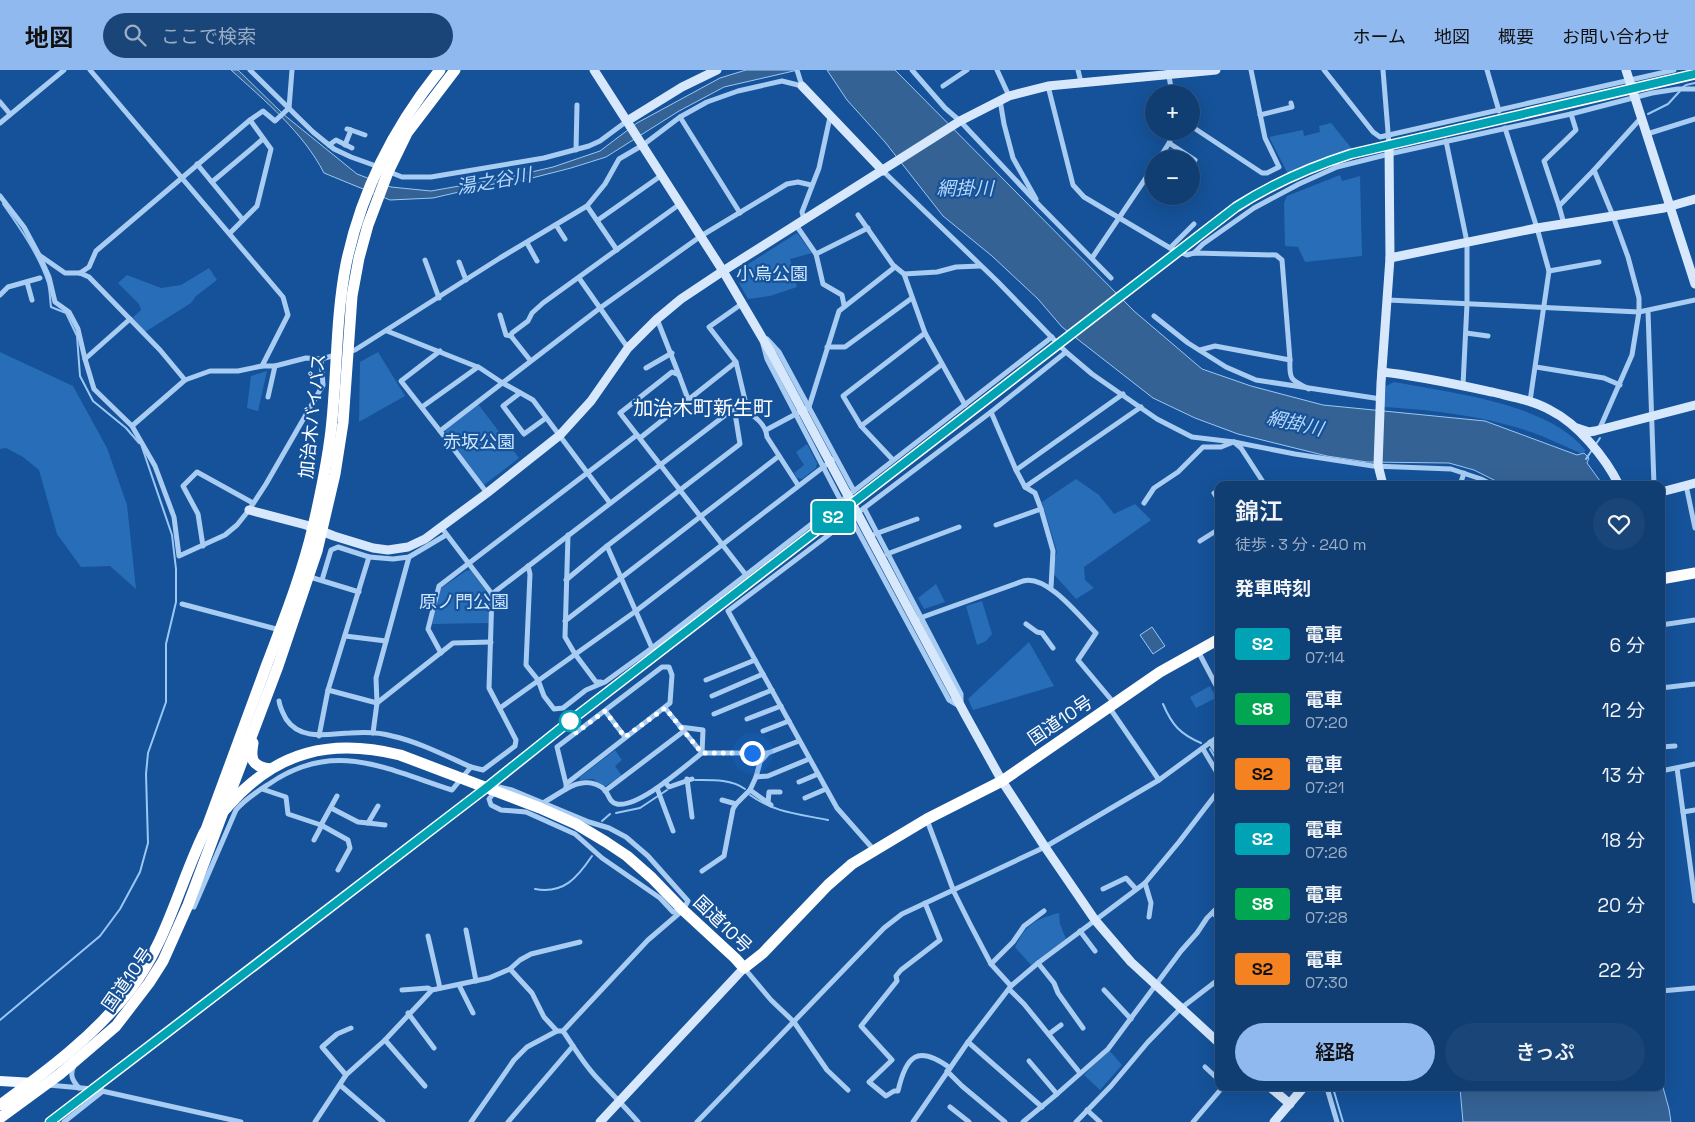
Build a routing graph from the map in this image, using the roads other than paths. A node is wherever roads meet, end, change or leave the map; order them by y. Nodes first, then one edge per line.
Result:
1 (64, 70) edge
2 (90, 70) edge
3 (250, 70) edge
4 (292, 70) edge
5 (440, 70) edge
6 (455, 70) edge
7 (594, 70) edge
8 (717, 70) edge
9 (912, 70) edge
10 (967, 70) edge
11 (997, 70) edge
12 (1078, 70) edge
13 (1216, 70) edge
14 (1251, 70) edge
15 (1324, 70) edge
16 (1383, 70) edge
17 (1487, 70) edge
18 (1626, 70) edge
19 (1674, 70) edge
20 (797, 71) edge
21 (1169, 72) edge
22 (1630, 81) junction
23 (1082, 82) junction
24 (1171, 85) edge
25 (802, 86) junction
26 (943, 86) dead end
27 (1048, 86) junction
28 (1695, 89) edge
29 (1009, 96) junction
30 (1634, 97) junction
31 (1000, 100) junction
32 (0, 102) edge
33 (1292, 103) dead end
34 (577, 105) dead end
35 (289, 108) junction
36 (1499, 110) junction
37 (10, 114) junction
38 (1571, 114) junction
39 (1260, 115) junction
40 (680, 117) junction
41 (830, 117) junction
42 (1642, 118) junction
43 (1695, 119) edge
44 (250, 120) junction
45 (628, 122) junction
46 (958, 122) junction
47 (0, 123) edge
48 (1505, 128) junction
49 (1200, 132) edge
50 (1647, 134) junction
51 (365, 135) dead end
52 (263, 139) junction
53 (1171, 140) edge
54 (1446, 141) junction
55 (642, 143) junction
56 (1170, 143) junction
57 (329, 145) junction
58 (346, 145) junction
59 (1388, 145) junction
60 (352, 148) dead end
61 (576, 150) junction
62 (1165, 150) edge
63 (1180, 150) edge
64 (197, 164) junction
65 (884, 170) junction
66 (1594, 170) junction
67 (381, 173) junction
68 (662, 175) junction
69 (180, 178) junction
70 (1145, 180) edge
71 (212, 182) junction
72 (811, 185) junction
73 (0, 196) edge
74 (1695, 200) edge
75 (680, 204) junction
76 (587, 206) junction
77 (1040, 206) junction
78 (1559, 206) junction
79 (1671, 207) junction
80 (740, 213) junction
81 (858, 215) dead end
82 (1613, 216) junction
83 (1119, 219) junction
84 (243, 220) junction
85 (598, 220) junction
86 (800, 222) junction
87 (1194, 224) dead end
88 (1564, 224) junction
89 (556, 225) junction
90 (868, 228) junction
91 (1537, 228) junction
92 (230, 233) junction
93 (701, 236) junction
94 (564, 238) dead end
95 (1467, 242) junction
96 (527, 243) junction
97 (1170, 248) junction
98 (618, 250) junction
99 (1194, 253) junction
100 (816, 254) junction
101 (39, 255) junction
102 (1092, 258) junction
103 (1390, 258) junction
104 (425, 260) dead end
105 (537, 261) dead end
106 (459, 262) dead end
107 (1599, 262) dead end
108 (980, 266) junction
109 (895, 267) junction
110 (723, 271) junction
111 (1548, 271) junction
112 (80, 273) junction
113 (904, 274) junction
114 (40, 278) dead end
115 (579, 278) junction
116 (1111, 278) dead end
117 (466, 280) junction
118 (27, 282) junction
119 (1695, 284) edge
120 (0, 295) edge
121 (439, 298) junction
122 (912, 298) junction
123 (32, 300) dead end
124 (1388, 300) junction
125 (1695, 300) edge
126 (743, 303) junction
127 (1466, 304) junction
128 (844, 305) junction
129 (600, 308) junction
130 (1544, 308) junction
131 (1648, 311) junction
132 (1639, 312) junction
133 (500, 315) dead end
134 (1154, 316) dead end
135 (130, 319) junction
136 (657, 319) junction
137 (387, 331) junction
138 (759, 332) junction
139 (925, 333) junction
140 (1466, 333) junction
141 (511, 336) junction
142 (1488, 336) dead end
143 (1052, 337) junction
144 (826, 347) junction
145 (628, 348) junction
146 (1200, 350) junction
147 (440, 351) junction
148 (1066, 352) junction
149 (342, 353) junction
150 (672, 353) junction
151 (84, 359) junction
152 (321, 359) junction
153 (530, 360) junction
154 (1290, 360) junction
155 (736, 362) junction
156 (941, 365) junction
157 (262, 366) junction
158 (274, 366) junction
159 (478, 367) junction
160 (1536, 367) junction
161 (646, 368) dead end
162 (1382, 372) junction
163 (680, 375) junction
164 (185, 380) junction
165 (501, 382) junction
166 (1463, 385) junction
167 (1620, 385) junction
168 (1309, 389) junction
169 (520, 393) junction
170 (1123, 394) junction
171 (268, 396) dead end
172 (688, 399) junction
173 (745, 400) junction
174 (1381, 401) junction
175 (1530, 401) junction
176 (965, 405) junction
177 (1695, 405) edge
178 (422, 407) junction
179 (809, 407) junction
180 (1141, 407) junction
181 (734, 408) junction
182 (991, 412) junction
183 (796, 415) junction
184 (1652, 416) junction
185 (546, 418) junction
186 (132, 426) junction
187 (860, 426) junction
188 (1577, 428) junction
189 (766, 430) junction
190 (440, 431) junction
191 (1598, 431) junction
192 (560, 435) junction
193 (638, 436) junction
194 (1234, 442) junction
195 (780, 456) junction
196 (835, 458) junction
197 (893, 460) junction
198 (660, 465) junction
199 (824, 465) junction
200 (1378, 466) junction
201 (1016, 470) junction
202 (587, 473) junction
203 (1464, 473) junction
204 (1262, 481) edge
205 (1380, 481) edge
206 (1461, 481) edge
207 (1483, 481) edge
208 (1618, 481) edge
209 (1654, 481) edge
210 (1691, 484) edge
211 (798, 485) junction
212 (1025, 487) junction
213 (680, 491) junction
214 (854, 491) junction
215 (1665, 491) edge
216 (487, 493) junction
217 (841, 501) junction
218 (610, 503) junction
219 (1144, 503) dead end
220 (251, 506) junction
221 (864, 508) junction
222 (1041, 509) junction
223 (701, 517) junction
224 (851, 518) junction
225 (917, 519) dead end
226 (996, 525) dead end
227 (959, 527) dead end
228 (1695, 528) edge
229 (317, 530) junction
230 (443, 531) junction
231 (1215, 532) edge
232 (876, 533) junction
233 (568, 535) junction
234 (862, 540) junction
235 (1200, 541) dead end
236 (722, 544) junction
237 (203, 546) junction
238 (607, 546) junction
239 (887, 554) junction
240 (369, 557) junction
241 (410, 557) junction
242 (469, 563) junction
243 (528, 566) junction
244 (1695, 573) edge
245 (746, 575) junction
246 (310, 576) junction
247 (621, 578) junction
248 (1665, 578) edge
249 (322, 580) junction
250 (566, 580) junction
251 (1051, 588) junction
252 (359, 592) junction
253 (492, 594) junction
254 (182, 604) dead end
255 (636, 611) junction
256 (921, 617) junction
257 (1695, 620) edge
258 (565, 622) junction
259 (908, 624) junction
260 (1026, 624) dead end
261 (1665, 624) edge
262 (280, 630) junction
263 (345, 636) junction
264 (386, 641) junction
265 (1215, 641) edge
266 (491, 642) junction
267 (652, 648) junction
268 (1053, 648) dead end
269 (1198, 650) junction
270 (441, 653) junction
271 (575, 654) junction
272 (755, 660) junction
273 (763, 674) junction
274 (538, 680) junction
275 (706, 680) dead end
276 (605, 682) junction
277 (1215, 683) edge
278 (1695, 684) edge
279 (1665, 688) edge
280 (328, 690) junction
281 (772, 690) junction
282 (712, 696) dead end
283 (279, 701) dead end
284 (376, 703) junction
285 (1112, 705) junction
286 (781, 706) junction
287 (961, 707) junction
288 (500, 708) junction
289 (665, 708) junction
290 (605, 711) junction
291 (714, 714) dead end
292 (747, 719) dead end
293 (789, 721) junction
294 (256, 724) junction
295 (682, 729) junction
296 (763, 731) dead end
297 (373, 733) junction
298 (319, 736) junction
299 (625, 737) junction
300 (1215, 739) edge
301 (800, 741) junction
302 (1210, 742) junction
303 (1675, 746) dead end
304 (1665, 747) edge
305 (1202, 749) junction
306 (1215, 750) edge
307 (702, 753) junction
308 (768, 753) junction
309 (809, 759) junction
310 (1695, 764) edge
311 (471, 767) junction
312 (1678, 768) junction
313 (270, 769) junction
314 (1215, 770) edge
315 (1665, 770) edge
316 (818, 774) junction
317 (756, 777) junction
318 (1002, 780) junction
319 (1159, 780) junction
320 (665, 782) junction
321 (799, 782) dead end
322 (566, 786) junction
323 (657, 788) junction
324 (262, 789) junction
325 (826, 789) junction
326 (750, 790) junction
327 (605, 791) junction
328 (780, 792) dead end
329 (1215, 795) edge
330 (337, 796) dead end
331 (805, 798) dead end
332 (722, 800) dead end
333 (543, 803) junction
334 (736, 804) junction
335 (378, 806) dead end
336 (331, 808) junction
337 (1695, 810) edge
338 (1683, 812) junction
339 (221, 814) junction
340 (692, 817) dead end
341 (927, 819) junction
342 (368, 823) junction
343 (385, 824) dead end
344 (322, 825) junction
345 (205, 831) junction
346 (673, 831) dead end
347 (314, 840) dead end
348 (1045, 847) junction
349 (874, 850) junction
350 (1692, 855) edge
351 (338, 870) dead end
352 (702, 871) dead end
353 (1146, 883) junction
354 (954, 889) junction
355 (1103, 889) dead end
356 (1136, 889) junction
357 (187, 898) junction
358 (1695, 899) edge
359 (925, 903) junction
360 (683, 910) junction
361 (1044, 911) dead end
362 (1215, 911) edge
363 (1213, 913) joint
364 (1149, 918) dead end
365 (1096, 920) junction
366 (466, 930) dead end
367 (1080, 931) junction
368 (428, 936) dead end
369 (580, 942) dead end
370 (1095, 952) dead end
371 (1038, 962) junction
372 (991, 964) junction
373 (744, 968) junction
374 (510, 969) junction
375 (476, 981) junction
376 (1215, 982) edge
377 (458, 985) junction
378 (1155, 986) junction
379 (440, 988) junction
380 (1010, 988) junction
381 (1695, 988) edge
382 (402, 990) dead end
383 (432, 990) junction
384 (1104, 990) dead end
385 (1665, 991) edge
386 (1180, 1009) junction
387 (408, 1013) junction
388 (473, 1013) dead end
389 (1131, 1019) junction
390 (794, 1022) junction
391 (1061, 1026) dead end
392 (351, 1028) dead end
393 (1084, 1028) dead end
394 (560, 1031) junction
395 (1049, 1034) junction
396 (385, 1040) junction
397 (1215, 1040) edge
398 (968, 1042) junction
399 (573, 1046) junction
400 (434, 1048) dead end
401 (78, 1059) junction
402 (1029, 1061) dead end
403 (1205, 1067) dead end
404 (949, 1069) junction
405 (1080, 1073) junction
406 (346, 1075) junction
407 (1215, 1076) edge
408 (0, 1080) edge
409 (30, 1083) junction
410 (46, 1085) junction
411 (340, 1085) junction
412 (425, 1086) dead end
413 (79, 1088) junction
414 (848, 1090) dead end
415 (1219, 1091) edge
416 (1275, 1091) edge
417 (1301, 1091) edge
418 (1328, 1091) edge
419 (103, 1092) junction
420 (1057, 1094) junction
421 (620, 1101) junction
422 (1290, 1104) junction
423 (0, 1105) edge
424 (950, 1107) dead end
425 (1042, 1107) junction
426 (1087, 1110) junction
427 (0, 1118) edge
428 (64, 1122) edge
429 (241, 1122) edge
430 (315, 1122) edge
431 (383, 1122) edge
432 (471, 1122) edge
433 (508, 1122) edge
434 (600, 1122) edge
435 (638, 1122) edge
436 (697, 1122) edge
437 (913, 1122) edge
438 (969, 1122) edge
439 (1005, 1122) edge
440 (1023, 1122) edge
441 (1076, 1122) edge
442 (1100, 1122) edge
443 (1192, 1122) edge
444 (1274, 1122) edge
445 (1337, 1122) edge

1 - 37 street
2 - 69 street
3 - 35 street
4 - 35 street
5 - 67 highway, 加治木バイパス
6 - 67 highway, 加治木バイパス
7 - 45 street
8 - 45 street
9 - 46 street
10 - 26 street
11 - 29 street
12 - 23 street
13 - 21 street
14 - 39 street
15 - 59 street
16 - 59 street
17 - 36 street
18 - 22 street
19 - 22 street
20 - 25 street
21 - 23 street
21 - 24 street
22 - 30 street
22 - 36 street
23 - 27 street
25 - 40 street
25 - 41 street
27 - 29 street
27 - 83 street
28 - 30 street
29 - 31 street
30 - 38 street
30 - 42 street
31 - 46 street
31 - 77 street
32 - 37 street
33 - 39 street
34 - 61 street
35 - 44 street
35 - 57 street
36 - 59 street
37 - 47 street
38 - 48 street
38 - 78 street
39 - 49 street
40 - 55 street
40 - 80 street
41 - 65 street
41 - 72 street
42 - 50 street
42 - 66 street
43 - 50 street
44 - 52 street
44 - 64 street
45 - 55 street
45 - 61 street
46 - 65 street
46 - 77 street
48 - 54 street
48 - 91 street
50 - 79 street
51 - 58 street
52 - 71 street
52 - 84 street
53 - 56 street
54 - 59 street
54 - 95 street
55 - 68 street
55 - 76 street
56 - 62 street
56 - 63 street
57 - 58 street
57 - 67 street
58 - 60 street
59 - 99 street
59 - 103 street
61 - 67 street
64 - 69 street
64 - 71 street
65 - 86 street
65 - 108 street
66 - 78 street
66 - 82 street
67 - 149 highway, 加治木バイパス
68 - 75 street
68 - 85 street
69 - 92 street
69 - 112 street
70 - 83 street
71 - 84 street
72 - 80 street
72 - 86 street
73 - 101 street
74 - 79 street
75 - 93 street
75 - 98 street
76 - 85 street
76 - 89 street
77 - 102 street
78 - 88 street
79 - 82 street
79 - 119 street
80 - 93 street
81 - 90 street
82 - 88 street
82 - 132 street
83 - 97 street
83 - 102 street
84 - 92 street
85 - 98 street
86 - 100 street
86 - 110 street
87 - 97 street
88 - 91 street
89 - 94 street
89 - 96 street
90 - 100 street
90 - 109 street
91 - 95 street
91 - 111 street
92 - 157 street
93 - 110 street
93 - 129 street
95 - 103 street
95 - 127 street
96 - 105 street
96 - 117 street
97 - 99 street
98 - 115 street
99 - 154 street
100 - 128 street
101 - 112 street
101 - 151 street
102 - 116 street
103 - 124 street
104 - 121 street
106 - 117 street
107 - 111 street
108 - 113 street
108 - 143 street
109 - 113 street
109 - 128 street
110 - 126 street
110 - 136 street
111 - 130 street
112 - 135 street
113 - 122 street
114 - 118 street
115 - 129 street
115 - 141 street
117 - 121 street
118 - 120 street
118 - 123 street
121 - 137 street
122 - 139 street
122 - 144 street
124 - 127 street
124 - 162 street
125 - 131 street
126 - 138 street
126 - 155 street
127 - 130 street
127 - 140 street
128 - 144 street
129 - 145 street
129 - 153 street
130 - 132 street
130 - 160 street
131 - 132 street
131 - 184 street
132 - 167 street
133 - 141 street
134 - 146 street
135 - 151 street
135 - 164 street
136 - 145 street
136 - 150 street
137 - 147 street
137 - 149 street
138 - 179 street
138 - 183 street
138 - 287 street
139 - 156 street
139 - 187 street
140 - 142 street
140 - 166 street
141 - 153 street
143 - 148 street
143 - 176 street
144 - 179 street
145 - 192 street
146 - 154 street
146 - 168 street
147 - 159 street
147 - 178 street
148 - 170 street
148 - 182 street
149 - 152 street
149 - 229 highway, 加治木バイパス
150 - 161 street
150 - 163 street
151 - 186 street
152 - 158 street
152 - 220 street
153 - 165 street
154 - 168 street
155 - 172 street
155 - 173 street
156 - 176 street
156 - 187 street
157 - 158 street
157 - 164 street
158 - 171 street
159 - 165 street
159 - 178 street
160 - 167 street
160 - 175 street
162 - 166 street
162 - 174 street
163 - 172 street
163 - 193 street
164 - 186 street
165 - 169 street
165 - 190 street
166 - 175 street
167 - 191 street
168 - 174 street
169 - 185 street
169 - 185 street
170 - 180 street
170 - 201 street
172 - 193 street
173 - 181 street
173 - 189 street
174 - 200 street
175 - 188 street
176 - 197 street
177 - 184 street
178 - 190 street
179 - 183 street
179 - 196 street
180 - 194 street
180 - 212 street
181 - 198 street
181 - 213 street
182 - 201 street
182 - 221 street
183 - 189 street
183 - 199 street
184 - 191 street
184 - 209 street
185 - 192 street
186 - 237 street
187 - 197 street
188 - 191 street
188 - 208 street
189 - 195 street
190 - 216 street
192 - 202 street
192 - 216 street
193 - 198 street
193 - 202 street
194 - 200 street
194 - 204 street
194 - 219 street
195 - 211 street
195 - 223 street
196 - 199 street
196 - 214 street
197 - 214 street
198 - 213 street
198 - 218 street
199 - 211 street
199 - 217 street
200 - 203 street
200 - 205 street
201 - 212 street
202 - 218 street
202 - 242 street
203 - 206 street
203 - 207 street
210 - 215 street
210 - 228 street
211 - 236 street
212 - 222 street
213 - 223 street
213 - 238 street
214 - 217 street
216 - 230 street
217 - 245 street
218 - 233 street
220 - 229 street
220 - 237 street
220 - 237 street
221 - 224 street
221 - 232 street
222 - 226 street
222 - 251 street
223 - 236 street
223 - 247 street
224 - 234 street
224 - 272 street
225 - 232 street
227 - 239 street
229 - 230 street
229 - 246 highway, 加治木バイパス
229 - 262 highway, 加治木バイパス
230 - 241 street
230 - 242 street
231 - 235 street
232 - 234 street
232 - 239 street
233 - 243 street
233 - 250 street
234 - 259 street
236 - 245 street
236 - 255 street
238 - 247 street
238 - 250 street
239 - 256 street
240 - 241 street
240 - 249 street
240 - 252 street
241 - 264 street
242 - 253 street
242 - 270 street
243 - 253 street
243 - 274 street
244 - 248 highway
245 - 267 street
246 - 249 street
246 - 294 highway, 加治木バイパス
247 - 255 street
247 - 258 street
249 - 252 street
250 - 258 street
251 - 256 street
251 - 285 street
252 - 263 street
253 - 266 street
254 - 262 street
255 - 267 street
255 - 271 street
256 - 259 street
256 - 287 street
257 - 261 street
258 - 271 street
259 - 287 street
260 - 268 street
262 - 345 highway, 加治木バイパス
263 - 264 street
263 - 280 street
264 - 284 street
265 - 269 highway, 国道10号
266 - 270 street
266 - 288 street
267 - 276 street
269 - 277 street
269 - 285 highway, 国道10号
270 - 284 street
271 - 274 street
271 - 276 street
272 - 273 street
272 - 275 street
273 - 281 street
273 - 282 street
274 - 276 street
274 - 288 street
278 - 279 street
280 - 284 street
280 - 298 street
281 - 286 street
281 - 291 street
283 - 298 street
284 - 297 street
285 - 318 highway, 国道10号
285 - 319 street
286 - 292 street
286 - 293 street
287 - 318 street
288 - 311 street
289 - 290 street
289 - 295 street
289 - 299 street
290 - 299 street
290 - 322 street
293 - 296 street
293 - 301 street
294 - 313 highway
294 - 339 highway, 加治木バイパス
295 - 307 street
295 - 307 street
295 - 327 street
297 - 298 street
297 - 311 street
299 - 322 street
300 - 302 street
301 - 308 street
301 - 309 street
302 - 305 street
302 - 306 street
303 - 304 street
305 - 314 street
305 - 319 street
307 - 308 street
307 - 320 street
308 - 317 street
309 - 316 street
309 - 317 street
310 - 312 street
311 - 324 street
312 - 315 street
312 - 338 street
313 - 339 highway, 国道10号
313 - 360 highway, 国道10号
316 - 321 street
316 - 325 street
317 - 326 street
318 - 341 highway, 国道10号
318 - 348 street
319 - 348 street
320 - 323 street
320 - 340 street
322 - 327 street
322 - 333 street
323 - 327 street
323 - 346 street
324 - 344 street
324 - 357 street
325 - 331 street
325 - 349 street
326 - 328 street
326 - 334 street
329 - 353 street
330 - 336 street
332 - 334 street
333 - 360 street
333 - 360 street
334 - 352 street
335 - 342 street
336 - 342 street
336 - 344 street
337 - 338 street
338 - 350 street
339 - 345 highway, 国道10号
339 - 357 highway, 国道10号
341 - 349 highway, 国道10号
341 - 354 street
342 - 343 street
344 - 347 street
344 - 351 street
345 - 357 highway, 国道10号
348 - 354 street
348 - 365 street
349 - 373 highway, 国道10号
350 - 358 street
353 - 356 street
353 - 364 street
354 - 359 street
354 - 372 street
355 - 356 street
356 - 365 street
357 - 401 highway, 国道10号
357 - 409 highway, 国道10号
359 - 390 street
359 - 404 street
360 - 373 highway, 国道10号
360 - 394 street
361 - 372 street
362 - 363 street
363 - 378 street
365 - 367 street
365 - 378 street
366 - 375 street
367 - 370 street
367 - 371 street
368 - 379 street
369 - 374 street
371 - 380 street
371 - 393 street
372 - 380 street
373 - 390 street
373 - 421 street
374 - 375 street
374 - 394 street
375 - 377 street
376 - 386 street
377 - 379 street
377 - 388 street
378 - 386 street
378 - 389 street
379 - 383 street
380 - 395 street
380 - 398 street
381 - 385 street
382 - 383 street
383 - 387 street
384 - 389 street
386 - 397 street
386 - 426 street
387 - 396 street
387 - 400 street
389 - 405 street
390 - 414 street
390 - 436 street
391 - 395 street
392 - 406 street
394 - 399 street
394 - 432 street
395 - 405 street
396 - 406 street
396 - 412 street
398 - 404 street
398 - 425 street
399 - 421 street
399 - 433 street
401 - 410 highway, 国道10号
401 - 413 street
402 - 420 street
403 - 407 street
404 - 437 street
404 - 439 street
405 - 420 street
406 - 411 street
408 - 409 main road
409 - 410 main road
409 - 423 highway, 国道10号
410 - 413 street
410 - 427 highway, 国道10号
411 - 430 street
411 - 431 street
413 - 419 street
415 - 443 street
416 - 422 street
417 - 422 street
418 - 445 street
419 - 428 street
419 - 429 street
420 - 425 street
421 - 434 street
421 - 435 street
422 - 444 street
424 - 438 street
425 - 440 street
426 - 441 street
426 - 442 street

